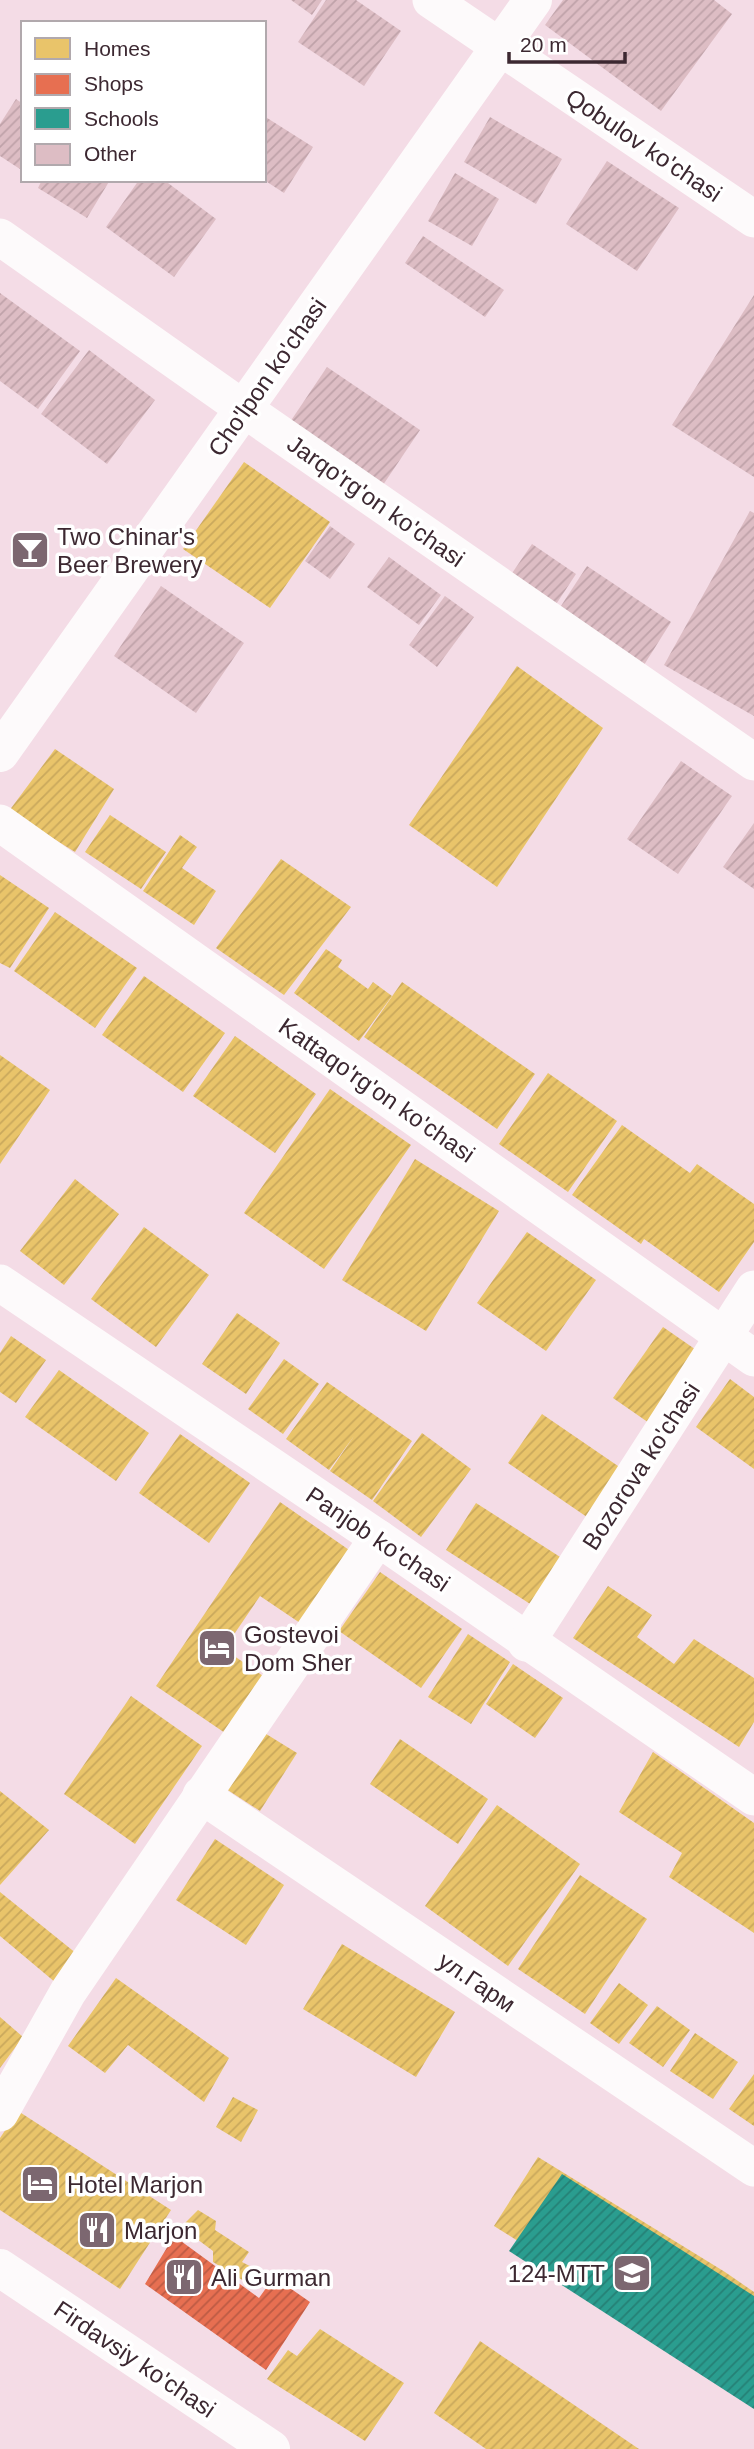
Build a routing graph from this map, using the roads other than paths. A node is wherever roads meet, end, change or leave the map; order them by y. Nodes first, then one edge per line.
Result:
1 (431, 0) edge
2 (533, 0) edge
3 (500, 48) junction
4 (754, 219) edge
5 (0, 237) edge
6 (244, 409) junction
7 (0, 753) edge
8 (754, 762) edge
9 (0, 822) edge
10 (0, 1283) edge
11 (754, 1289) edge
12 (724, 1338) junction
13 (754, 1358) edge
14 (378, 1538) junction
15 (526, 1643) junction
16 (201, 1795) junction
17 (754, 1797) edge
18 (0, 2113) edge
19 (754, 2168) edge
20 (0, 2268) edge
21 (271, 2449) edge

1 - 3 street, Qobulov ko'chasi
2 - 3 street, Cho'lpon ko'chasi
3 - 4 street, Qobulov ko'chasi
3 - 6 street, Cho'lpon ko'chasi
5 - 6 street, Jarqo'rg'on ko'chasi
6 - 7 street, Cho'lpon ko'chasi
6 - 8 street, Jarqo'rg'on ko'chasi
9 - 12 street, Kattaqo'rg'on ko'chasi
10 - 14 street, Panjob ko'chasi
11 - 12 street, Bozorova ko'chasi
12 - 13 street, Kattaqo'rg'on ko'chasi
12 - 15 street, Bozorova ko'chasi
14 - 15 street, Panjob ko'chasi
14 - 16 street
15 - 17 street, Panjob ko'chasi
16 - 18 street
16 - 19 street, ул.Гарм
20 - 21 street, Firdavsiy ko'chasi

